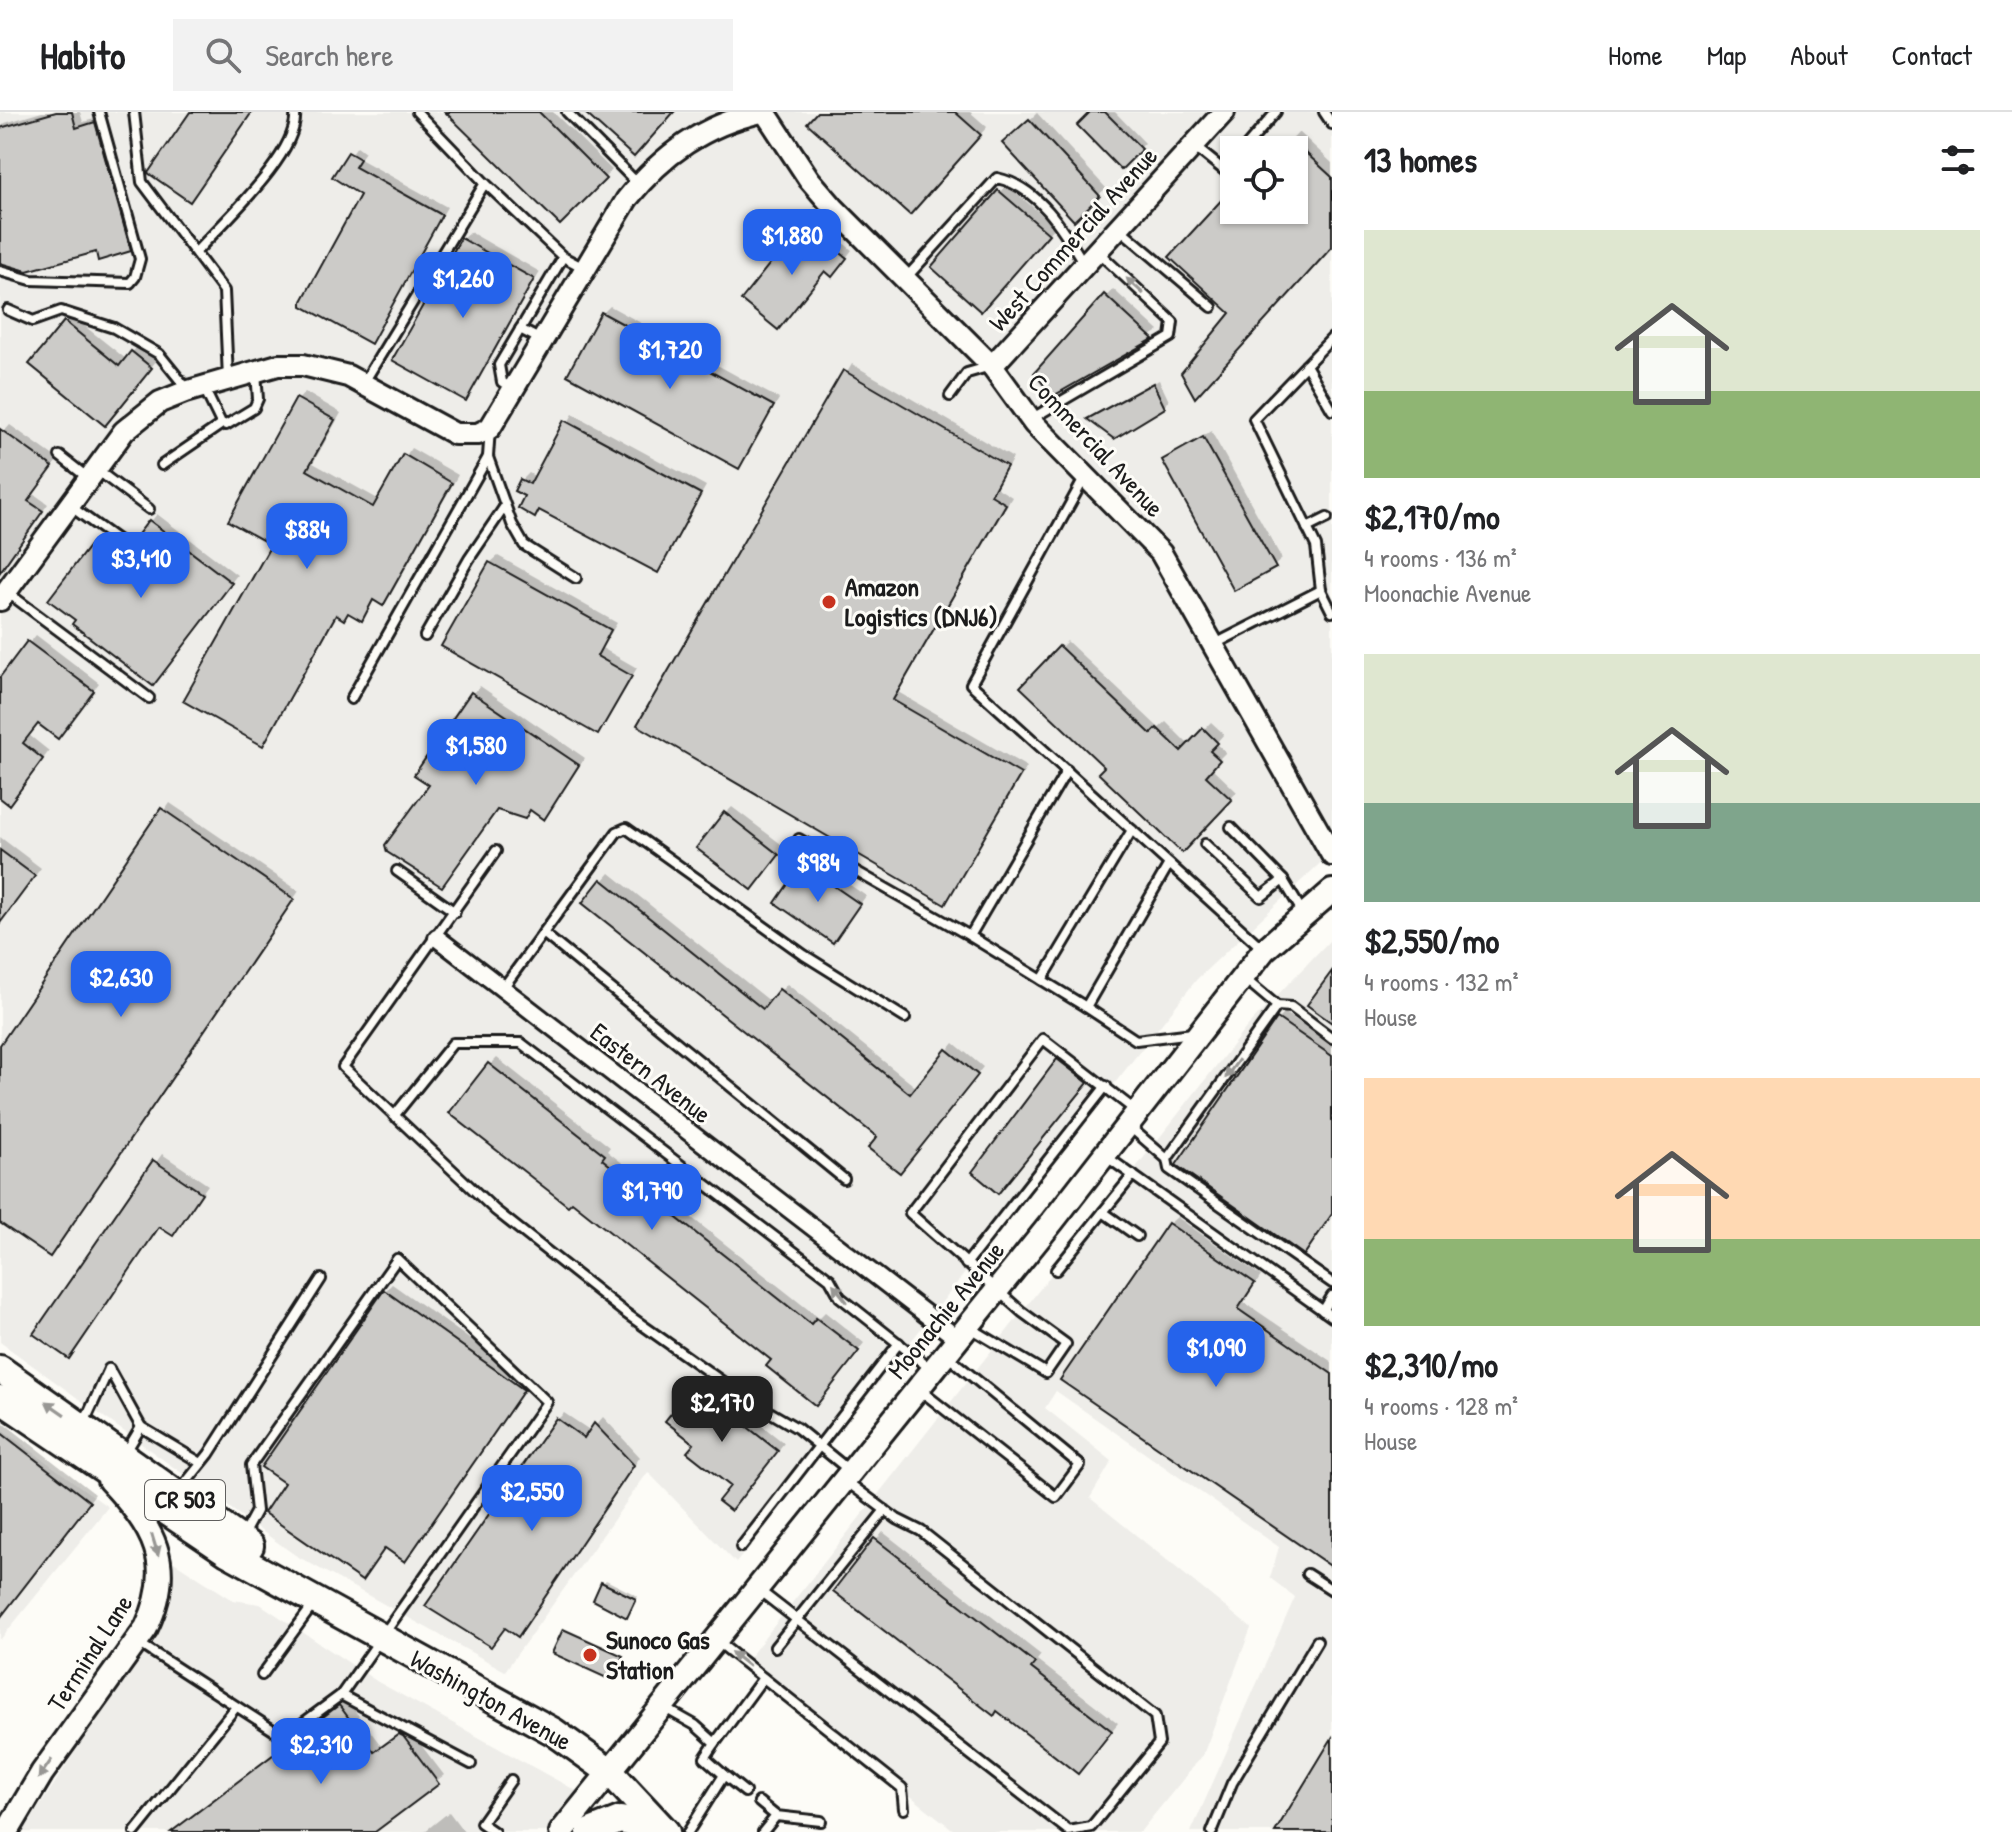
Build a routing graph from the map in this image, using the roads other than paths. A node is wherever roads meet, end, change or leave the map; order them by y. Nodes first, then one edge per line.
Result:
1 (99, 112) edge
2 (134, 112) edge
3 (295, 112) edge
4 (417, 112) edge
5 (567, 112) edge
6 (763, 112) edge
7 (1224, 112) edge
8 (1276, 112) edge
9 (1324, 112) edge
10 (712, 118) edge
11 (1332, 124) edge
12 (1255, 136) edge
13 (1194, 145) junction
14 (1220, 167) edge
15 (485, 183) junction
16 (638, 185) junction
17 (1118, 227) junction
18 (196, 252) junction
19 (563, 257) junction
20 (1091, 258) junction
21 (586, 269) junction
22 (0, 271) edge
23 (906, 278) junction
24 (1212, 307) dead end
25 (8, 310) dead end
26 (520, 329) junction
27 (1332, 338) edge
28 (543, 341) junction
29 (1306, 365) junction
30 (992, 366) junction
31 (256, 371) junction
32 (229, 379) junction
33 (363, 384) junction
34 (196, 389) junction
35 (514, 391) junction
36 (950, 396) dead end
37 (1332, 410) edge
38 (1030, 419) junction
39 (222, 424) junction
40 (490, 428) junction
41 (60, 456) dead end
42 (488, 457) junction
43 (162, 465) dead end
44 (92, 474) junction
45 (1085, 476) junction
46 (70, 505) junction
47 (505, 506) junction
48 (149, 509) dead end
49 (1330, 515) edge
50 (1307, 528) junction
51 (124, 545) dead end
52 (576, 578) dead end
53 (1321, 590) junction
54 (3, 596) edge
55 (1332, 612) edge
56 (425, 636) dead end
57 (1215, 644) junction
58 (149, 698) dead end
59 (351, 699) dead end
60 (1067, 770) junction
61 (1231, 827) dead end
62 (1132, 830) junction
63 (799, 839) dead end
64 (1205, 844) dead end
65 (496, 851) dead end
66 (1332, 855) edge
67 (1169, 864) junction
68 (397, 871) dead end
69 (1283, 880) junction
70 (1332, 891) edge
71 (455, 912) junction
72 (1304, 914) junction
73 (543, 933) junction
74 (970, 936) junction
75 (437, 938) junction
76 (1264, 950) junction
77 (1242, 977) junction
78 (1042, 980) junction
79 (502, 989) junction
80 (1277, 1006) junction
81 (1086, 1007) junction
82 (905, 1018) dead end
83 (1198, 1032) junction
84 (1332, 1038) edge
85 (1106, 1086) junction
86 (394, 1116) junction
87 (1131, 1118) junction
88 (1103, 1154) junction
89 (1167, 1159) junction
90 (1133, 1175) junction
91 (844, 1179) dead end
92 (1103, 1212) junction
93 (1137, 1236) dead end
94 (966, 1264) junction
95 (1056, 1270) dead end
96 (321, 1279) dead end
97 (1332, 1283) edge
98 (997, 1291) junction
99 (1332, 1296) edge
100 (1323, 1311) junction
101 (1332, 1317) edge
102 (899, 1343) junction
103 (944, 1356) junction
104 (0, 1369) edge
105 (0, 1399) edge
106 (82, 1427) junction
107 (141, 1427) junction
108 (818, 1447) junction
109 (123, 1456) junction
110 (92, 1461) junction
111 (201, 1463) junction
112 (848, 1476) junction
113 (177, 1494) junction
114 (885, 1510) junction
115 (240, 1539) junction
116 (741, 1547) dead end
117 (1307, 1574) dead end
118 (759, 1590) junction
119 (1332, 1590) edge
120 (316, 1601) junction
121 (798, 1618) junction
122 (376, 1635) junction
123 (137, 1641) junction
124 (716, 1641) junction
125 (1317, 1641) dead end
126 (775, 1647) dead end
127 (262, 1675) dead end
128 (763, 1678) junction
129 (341, 1695) junction
130 (236, 1707) junction
131 (662, 1707) junction
132 (715, 1743) junction
133 (471, 1764) dead end
134 (610, 1772) junction
135 (724, 1775) junction
136 (511, 1780) dead end
137 (745, 1792) dead end
138 (759, 1802) dead end
139 (904, 1809) dead end
140 (776, 1816) junction
141 (821, 1821) dead end
142 (673, 1831) edge
143 (7, 1832) edge
144 (135, 1832) edge
145 (494, 1832) edge
146 (561, 1832) edge
147 (590, 1832) edge
148 (763, 1832) edge
149 (1212, 1832) edge

1 - 22 lane
2 - 18 lane
3 - 18 lane
4 - 15 lane
5 - 16 lane
6 - 10 street
6 - 23 street, Commercial Avenue
7 - 13 street, West Commercial Avenue
8 - 12 lane
9 - 11 lane
10 - 16 street
13 - 14 lane
13 - 17 street, West Commercial Avenue
15 - 19 lane
15 - 33 lane
16 - 21 street
17 - 20 street, West Commercial Avenue
17 - 24 lane
18 - 32 lane
19 - 21 lane
19 - 26 lane
20 - 23 lane
20 - 30 street, West Commercial Avenue
38 -> 20 lane
21 - 28 street
23 - 30 street, Commercial Avenue
25 - 34 lane
26 - 28 lane
26 - 35 lane
27 - 29 lane
28 - 35 street
29 - 37 lane
29 - 50 lane
30 - 36 lane
30 - 38 street, Commercial Avenue
31 - 32 street
31 - 33 street
31 - 39 lane
32 - 34 street
33 - 40 street
34 - 39 lane
34 - 44 street
35 - 40 street
38 - 45 street, Commercial Avenue
39 - 43 lane
40 - 42 lane
41 - 44 lane
42 - 47 lane
42 - 59 lane
44 - 46 street
44 - 48 lane
45 - 57 street, Commercial Avenue
45 - 60 lane
46 - 51 lane
46 - 54 street
47 - 52 lane
47 - 56 lane
49 - 50 lane
50 - 53 lane
53 - 55 lane
53 - 57 lane
54 - 58 lane
57 - 66 street, Commercial Avenue
60 - 62 lane
60 - 74 lane
61 - 69 lane
62 - 67 lane
62 - 78 lane
63 - 74 lane
64 - 69 lane
65 - 71 lane
67 - 76 lane
67 - 81 lane
68 - 71 lane
69 - 72 lane
70 - 72 main road, Moonachie Avenue
71 - 75 lane
72 - 76 main road, Moonachie Avenue
73 - 79 lane
73 - 82 lane
73 - 91 lane
74 - 78 lane
75 - 79 street, Eastern Avenue
75 - 86 lane
76 - 77 main road, Moonachie Avenue
77 - 80 lane
77 - 83 main road, Moonachie Avenue
78 - 81 lane
79 - 103 street, Eastern Avenue
80 - 84 lane
80 -> 89 lane
81 - 83 lane
83 - 87 main road, Moonachie Avenue
85 - 87 lane
85 - 94 lane
85 - 94 lane
102 -> 86 lane
86 - 108 lane
87 - 88 main road, Moonachie Avenue
87 - 89 lane
88 - 90 lane
88 - 98 main road, Moonachie Avenue
89 - 97 lane
90 - 92 lane
90 - 100 lane
92 - 93 lane
92 - 95 lane
94 - 98 lane
96 - 111 lane
98 - 103 main road, Moonachie Avenue
98 - 103 lane
99 - 100 lane
100 - 101 lane
102 - 103 lane
102 - 108 lane
103 - 103 lane
103 - 112 main road, Moonachie Avenue
106 -> 104 main road, Washington Avenue / CR 503
105 - 110 main road, Washington Avenue / CR 503
106 - 107 lane
106 - 109 main road, Washington Avenue / CR 503
107 - 109 lane
107 - 111 lane
108 - 112 lane
108 - 116 lane
109 - 113 main road, Washington Avenue / CR 503
110 - 120 main road, Washington Avenue / CR 503
110 -> 123 main road, Terminal Lane
111 - 113 lane
112 - 114 lane
112 - 118 main road, Moonachie Avenue
113 - 115 main road, Washington Avenue / CR 503
114 - 121 lane
114 - 121 lane
115 - 122 main road, Washington Avenue / CR 503
115 - 122 lane
117 - 119 lane
118 - 121 lane
118 - 124 main road, Moonachie Avenue
120 - 122 main road, Washington Avenue / CR 503
120 - 127 lane
121 - 126 lane
122 - 129 lane
122 - 134 main road, Washington Avenue / CR 503
123 - 130 lane
123 -> 143 main road, Terminal Lane
128 -> 124 lane
124 - 131 main road, Moonachie Avenue
125 - 149 lane
128 - 132 lane
128 - 139 lane
129 - 130 lane
129 - 133 lane
130 - 144 lane
131 - 132 lane
131 - 134 main road, Moonachie Avenue
132 - 135 lane
134 - 142 main road, CR 503
134 - 146 main road, Moonachie Avenue
135 - 137 lane
135 - 142 lane
136 - 145 lane
138 - 140 lane
140 - 141 lane
140 - 148 lane
142 - 147 main road

